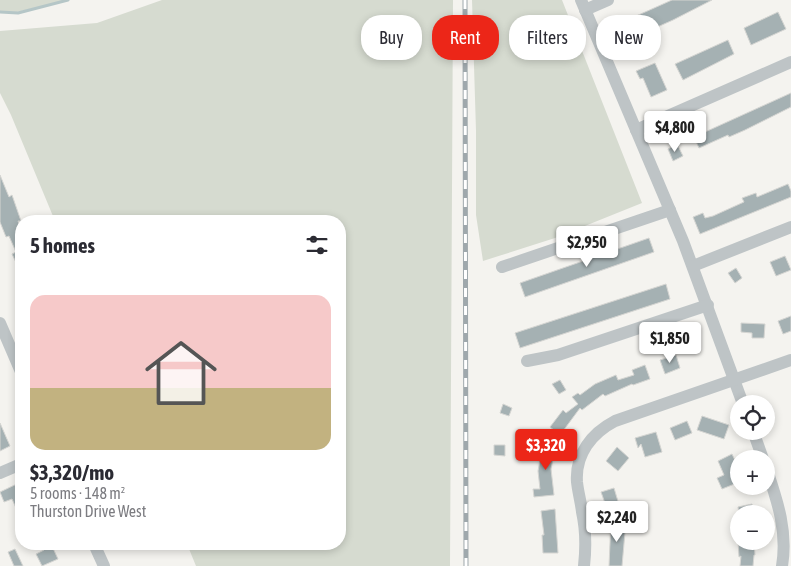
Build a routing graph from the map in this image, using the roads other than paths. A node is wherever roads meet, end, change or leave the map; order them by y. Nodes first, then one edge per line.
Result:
1 (608, 0) edge
2 (583, 5) edge
3 (791, 62) edge
4 (636, 130) junction
5 (670, 210) junction
6 (791, 227) edge
7 (502, 266) dead end
8 (693, 266) junction
9 (708, 305) junction
10 (0, 323) edge
11 (15, 358) edge
12 (791, 360) edge
13 (527, 361) dead end
14 (735, 380) junction
15 (740, 395) edge
16 (15, 467) edge
17 (0, 473) edge
18 (775, 495) edge
19 (97, 550) edge
20 (104, 566) edge
21 (584, 566) edge
22 (782, 566) edge

1 - 2 street
2 - 4 street
3 - 4 street
4 - 5 street
5 - 7 street
5 - 8 street
6 - 8 street
8 - 9 street
9 - 13 street
9 - 14 street
10 - 11 street
12 - 14 street
14 - 15 street
14 - 21 street
16 - 17 street
18 - 22 street
19 - 20 street

